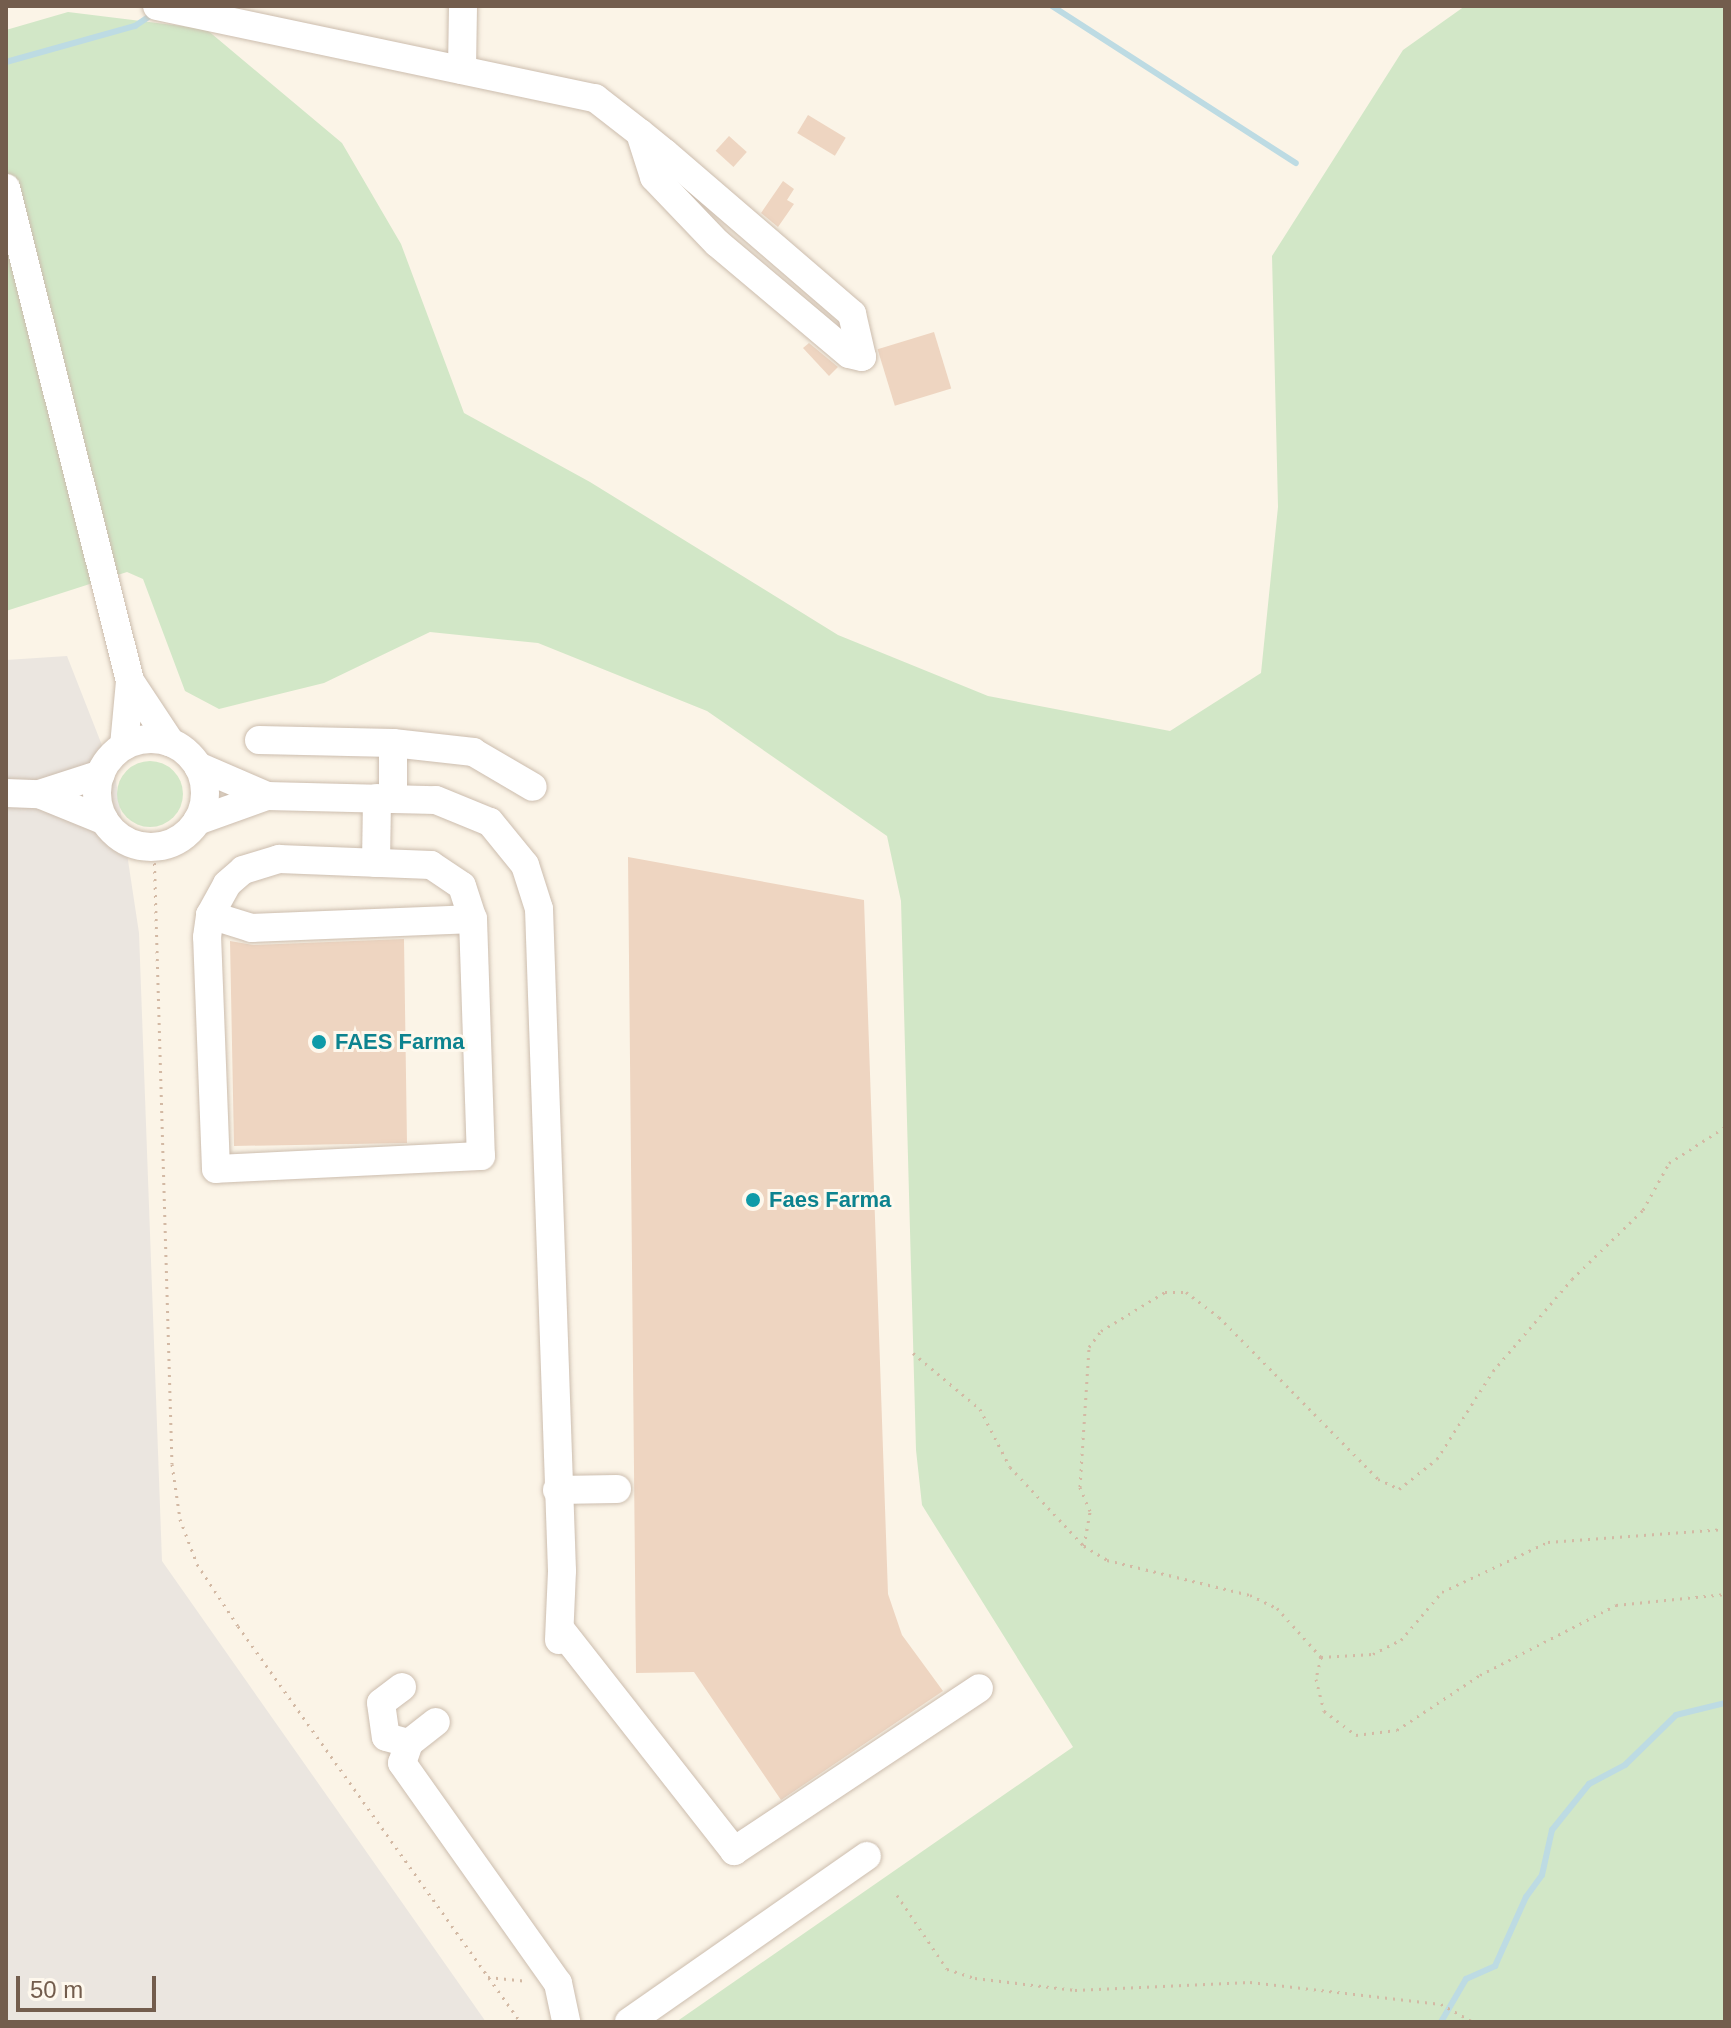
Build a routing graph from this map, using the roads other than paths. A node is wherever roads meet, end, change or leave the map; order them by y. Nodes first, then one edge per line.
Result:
1 (157, 6) edge
2 (463, 6) edge
3 (462, 70) junction
4 (640, 133) junction
5 (6, 188) edge
6 (130, 681) junction
7 (259, 740) dead end
8 (171, 743) junction
9 (393, 743) junction
10 (124, 746) junction
11 (198, 766) junction
12 (101, 774) junction
13 (533, 787) dead end
14 (6, 793) edge
15 (39, 794) junction
16 (267, 796) junction
17 (385, 799) junction
18 (105, 821) junction
19 (197, 821) junction
20 (376, 863) junction
21 (210, 915) junction
22 (473, 919) junction
23 (617, 1489) dead end
24 (557, 1490) junction
25 (402, 1687) dead end
26 (979, 1688) dead end
27 (436, 1722) dead end
28 (409, 1743) junction
29 (867, 1856) dead end
30 (566, 2022) edge
31 (629, 2022) edge

1 - 3 street
2 - 3 street
3 - 4 street
4 - 4 street
5 - 6 street
6 - 8 street
6 - 10 street
7 - 9 street
8 - 10 street
8 - 11 street
9 - 13 street
9 - 17 street
10 - 12 street
11 - 16 street
11 - 19 street
12 - 15 street
12 - 18 street
14 - 15 street
15 - 18 street
16 - 17 street
16 - 19 street
17 - 20 street
17 - 24 street
18 - 19 street
20 - 21 street
20 - 22 street
21 - 22 street
21 - 22 street
23 - 24 street
24 - 26 street
25 - 28 street
27 - 28 street
28 - 30 street
29 - 31 street

